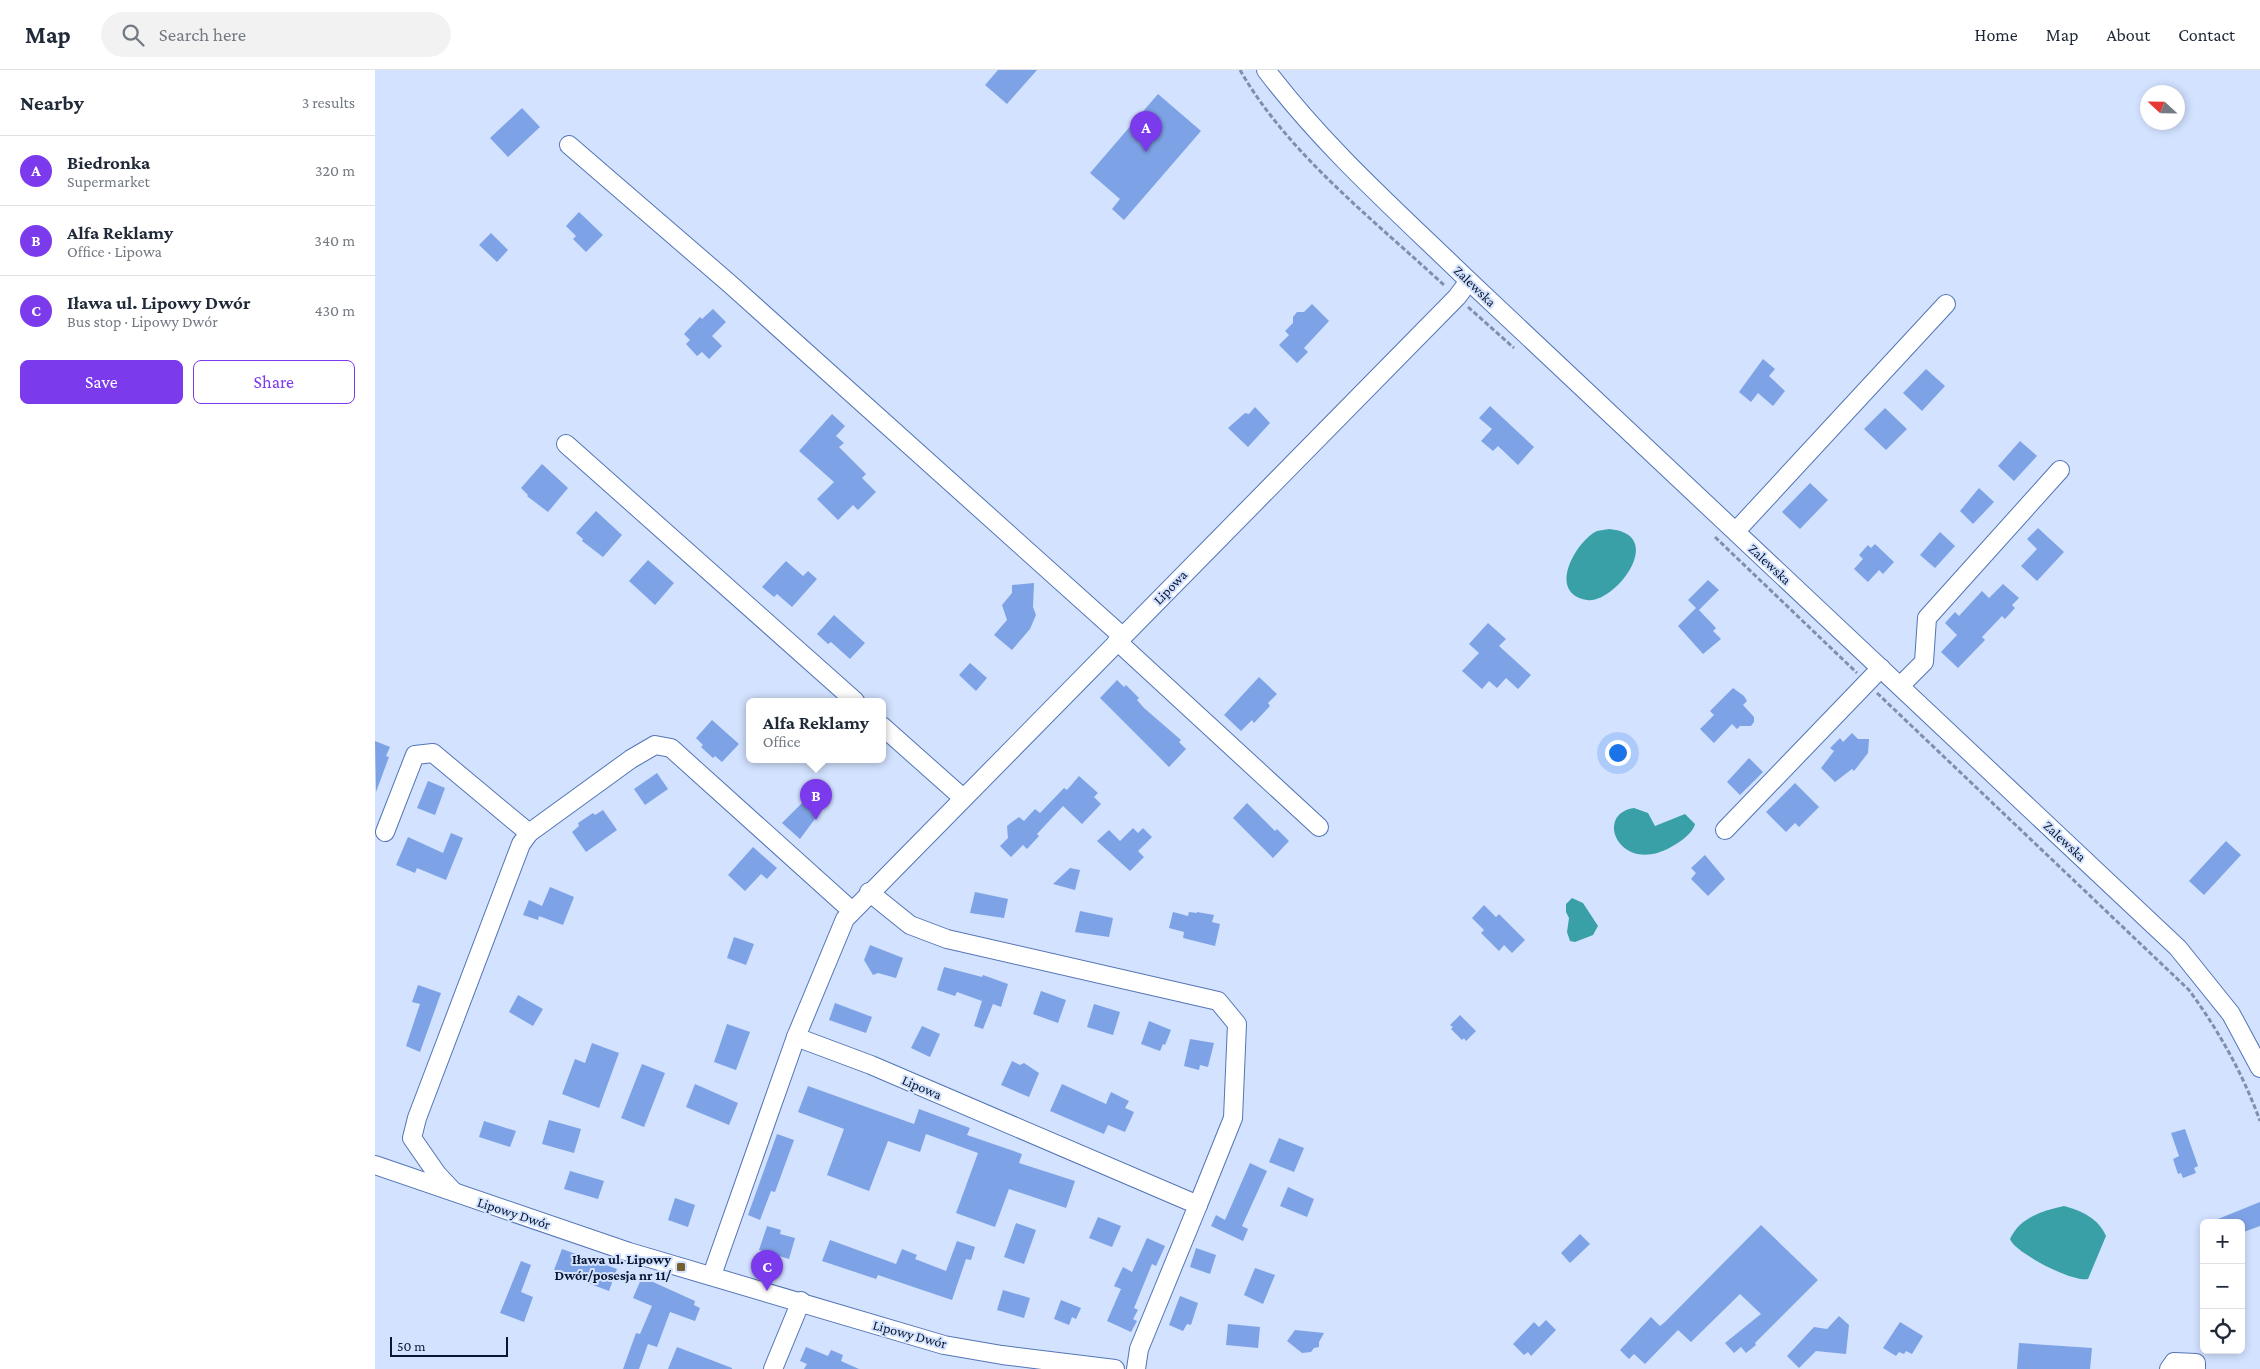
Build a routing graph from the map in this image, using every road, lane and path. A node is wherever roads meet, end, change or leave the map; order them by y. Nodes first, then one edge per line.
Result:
1 (1240, 70) edge
2 (1266, 70) edge
3 (569, 145) dead end
4 (1469, 281) junction
5 (1457, 297) junction
6 (1946, 304) dead end
7 (1515, 349) dead end
8 (565, 444) dead end
9 (2060, 470) dead end
10 (1709, 531) dead end
11 (1736, 532) junction
12 (1120, 639) junction
13 (1881, 668) junction
14 (1867, 683) junction
15 (1901, 685) junction
16 (852, 698) edge
17 (886, 730) edge
18 (963, 798) junction
19 (1319, 827) dead end
20 (1725, 830) dead end
21 (385, 832) dead end
22 (529, 833) junction
23 (869, 892) junction
24 (852, 911) junction
25 (796, 1037) junction
26 (2260, 1068) edge
27 (2260, 1121) edge
28 (375, 1165) edge
29 (457, 1195) junction
30 (1198, 1205) junction
31 (712, 1276) junction
32 (801, 1301) junction
33 (2199, 1367) edge
34 (773, 1369) edge
35 (1115, 1369) edge
36 (1136, 1369) edge
37 (2169, 1369) edge

1 - 5 path
2 - 4 street, Zalewska
3 - 12 street
4 - 5 street, Lipowa
4 - 11 street, Zalewska
5 - 7 path
5 - 12 street, Lipowa
6 - 11 street
8 - 16 street
9 - 15 street
10 - 14 path
11 - 13 street, Zalewska
12 - 18 street, Lipowa
12 - 19 street
13 - 14 street
13 - 15 street, Zalewska
14 - 20 street
14 - 27 path
15 - 26 street, Zalewska
17 - 18 street
18 - 23 street, Lipowa
21 - 22 street
22 - 24 street
22 - 29 street
23 - 24 street, Lipowa
23 - 30 street
24 - 25 street, Lipowa
25 - 30 street, Lipowa
25 - 31 street
28 - 29 street, Lipowy Dwór
29 - 31 street, Lipowy Dwór
30 - 36 street
31 - 32 street, Lipowy Dwór
32 - 34 street
32 - 35 street, Lipowy Dwór
33 - 37 street

